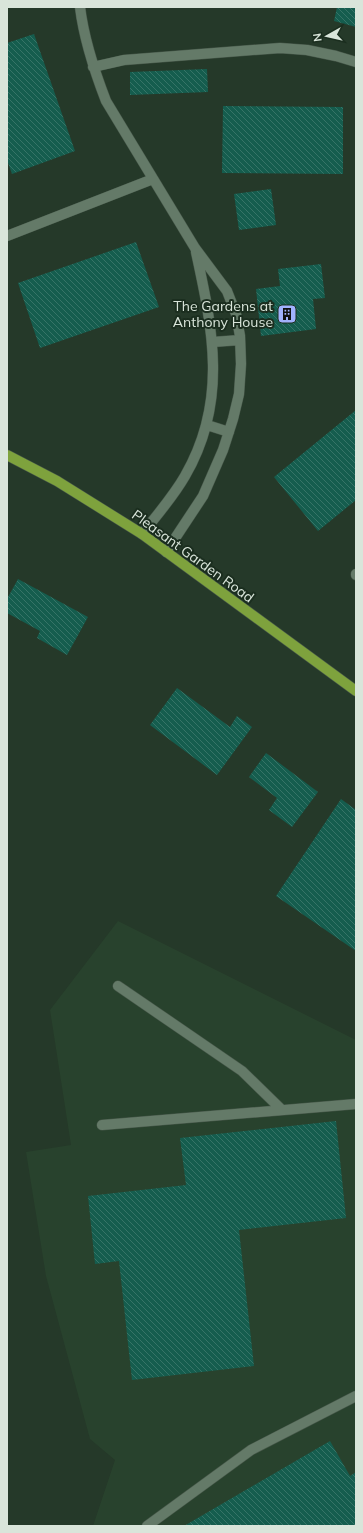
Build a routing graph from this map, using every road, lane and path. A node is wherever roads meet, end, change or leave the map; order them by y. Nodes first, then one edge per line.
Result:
1 (80, 7) edge
2 (356, 62) edge
3 (93, 67) junction
4 (153, 179) junction
5 (7, 236) edge
6 (195, 248) junction
7 (240, 340) junction
8 (212, 342) junction
9 (207, 425) junction
10 (229, 432) junction
11 (7, 455) edge
12 (142, 534) junction
13 (166, 552) junction
14 (356, 691) edge
15 (118, 986) dead end
16 (356, 1104) edge
17 (282, 1110) junction
18 (102, 1125) dead end
19 (356, 1396) edge
20 (147, 1526) edge

1 - 3 lane
2 - 3 lane
3 - 4 lane
4 - 5 lane
4 - 6 lane
6 - 7 lane
6 - 8 lane
7 - 8 lane
7 - 10 lane
8 - 9 lane
9 - 10 lane
9 - 12 lane
10 - 13 lane
11 - 12 main road, Pleasant Garden Road
12 - 13 main road, Pleasant Garden Road
13 - 14 main road, Pleasant Garden Road
15 - 17 lane
16 - 17 lane
17 - 18 lane
19 - 20 lane

